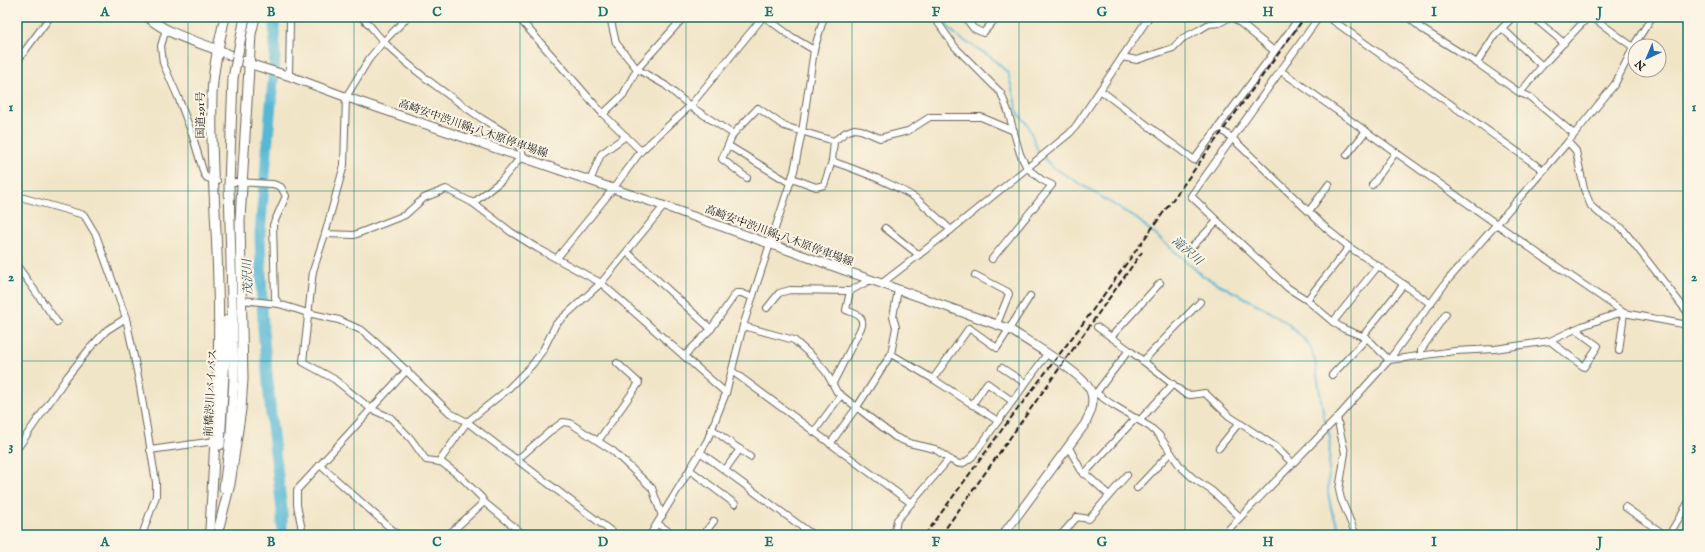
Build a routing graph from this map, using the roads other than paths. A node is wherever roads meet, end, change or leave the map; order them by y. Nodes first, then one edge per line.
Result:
1 (50, 17) edge
2 (148, 17) edge
3 (225, 17) edge
4 (244, 17) edge
5 (255, 17) edge
6 (292, 17) edge
7 (361, 17) edge
8 (408, 17) edge
9 (518, 17) edge
10 (610, 17) edge
11 (684, 17) edge
12 (764, 17) edge
13 (824, 17) edge
14 (934, 17) edge
15 (964, 17) edge
16 (997, 17) edge
17 (1149, 17) edge
18 (1230, 17) edge
19 (1233, 17) edge
20 (1300, 17) edge
21 (1319, 17) edge
22 (1328, 17) edge
23 (1409, 17) edge
24 (1513, 17) edge
25 (1533, 17) edge
26 (1588, 17) edge
27 (1592, 17) edge
28 (1651, 17) edge
29 (1540, 19) edge
30 (1502, 28) junction
31 (166, 29) junction
32 (1638, 38) edge
33 (383, 42) junction
34 (1564, 43) junction
35 (1627, 43) edge
36 (218, 50) junction
37 (814, 50) junction
38 (1274, 51) junction
39 (1122, 57) junction
40 (1627, 59) edge
41 (1477, 63) junction
42 (250, 64) junction
43 (17, 65) edge
44 (1542, 66) junction
45 (636, 69) junction
46 (1281, 71) junction
47 (285, 74) junction
48 (1100, 90) junction
49 (1520, 93) junction
50 (346, 97) junction
51 (690, 106) junction
52 (603, 114) junction
53 (1219, 128) junction
54 (1014, 131) junction
55 (1366, 131) junction
56 (802, 132) junction
57 (733, 134) junction
58 (1574, 134) junction
59 (626, 136) junction
60 (1233, 139) junction
61 (834, 141) junction
62 (1568, 142) junction
63 (729, 146) junction
64 (641, 152) junction
65 (1396, 152) junction
66 (1347, 155) dead end
67 (521, 157) junction
68 (832, 161) junction
69 (1027, 168) junction
70 (1542, 170) junction
71 (747, 178) dead end
72 (216, 181) junction
73 (590, 181) junction
74 (791, 181) junction
75 (242, 183) junction
76 (1329, 184) dead end
77 (1372, 186) dead end
78 (614, 189) junction
79 (17, 196) edge
80 (473, 203) junction
81 (664, 206) junction
82 (1309, 211) junction
83 (1217, 221) junction
84 (1496, 224) junction
85 (885, 228) dead end
86 (951, 230) junction
87 (325, 234) junction
88 (769, 245) junction
89 (1349, 247) junction
90 (1192, 248) dead end
91 (627, 252) junction
92 (919, 255) junction
93 (557, 258) junction
94 (992, 259) dead end
95 (1378, 266) junction
96 (18, 267) edge
97 (975, 275) dead end
98 (870, 280) junction
99 (601, 283) junction
100 (1160, 283) dead end
101 (881, 284) junction
102 (1404, 284) junction
103 (898, 290) junction
104 (850, 291) junction
105 (1030, 296) dead end
106 (752, 297) junction
107 (241, 300) junction
108 (1307, 300) junction
109 (1200, 302) dead end
110 (279, 304) junction
111 (1431, 304) junction
112 (767, 308) dead end
113 (308, 313) junction
114 (1624, 313) junction
115 (1446, 314) dead end
116 (1688, 314) edge
117 (126, 318) junction
118 (57, 322) dead end
119 (1333, 322) junction
120 (997, 324) junction
121 (1688, 325) edge
122 (743, 326) junction
123 (1097, 327) dead end
124 (711, 329) junction
125 (1009, 329) junction
126 (1575, 329) junction
127 (1365, 337) junction
128 (1112, 338) junction
129 (1550, 341) junction
130 (1128, 350) junction
131 (1620, 351) dead end
132 (891, 354) junction
133 (1047, 354) junction
134 (684, 356) junction
135 (1421, 356) junction
136 (1389, 360) junction
137 (1143, 361) junction
138 (617, 363) dead end
139 (1002, 368) dead end
140 (407, 370) junction
141 (732, 371) junction
142 (1332, 375) dead end
143 (933, 379) junction
144 (1025, 383) junction
145 (833, 384) junction
146 (1173, 384) junction
147 (726, 393) junction
148 (1094, 394) junction
149 (841, 395) junction
150 (1012, 401) junction
151 (972, 405) junction
152 (857, 407) junction
153 (371, 409) junction
154 (1337, 418) junction
155 (1138, 419) junction
156 (998, 421) junction
157 (467, 422) junction
158 (1239, 423) junction
159 (712, 429) junction
160 (814, 432) junction
161 (215, 441) junction
162 (598, 441) junction
163 (830, 444) junction
164 (1068, 446) junction
165 (1219, 448) dead end
166 (17, 449) edge
167 (740, 449) junction
168 (150, 450) junction
169 (700, 452) junction
170 (1170, 453) junction
171 (750, 457) dead end
172 (518, 459) junction
173 (949, 460) junction
174 (439, 462) junction
175 (1292, 463) junction
176 (320, 465) junction
177 (690, 470) junction
178 (725, 470) junction
179 (1084, 474) junction
180 (1126, 475) dead end
181 (1137, 488) dead end
182 (1109, 495) junction
183 (484, 502) junction
184 (911, 503) junction
185 (1688, 503) edge
186 (735, 504) dead end
187 (1625, 507) dead end
188 (662, 516) junction
189 (1240, 517) junction
190 (714, 521) dead end
191 (658, 524) junction
192 (214, 532) edge
193 (805, 533) edge
194 (142, 535) edge
195 (303, 535) edge
196 (398, 535) edge
197 (448, 535) edge
198 (524, 535) edge
199 (616, 535) edge
200 (650, 535) edge
201 (674, 535) edge
202 (703, 535) edge
203 (813, 535) edge
204 (893, 535) edge
205 (1003, 535) edge
206 (1061, 535) edge
207 (1222, 535) edge
208 (1356, 535) edge
209 (1665, 535) edge
210 (1669, 535) edge

1 - 43 street
2 - 31 highway
3 - 36 highway, 国道291号
4 - 192 highway, 前橋渋川バイパス, bridge
5 - 42 highway
6 - 47 street
7 - 33 street
8 - 33 street
9 - 52 street
10 - 45 street
11 - 45 street
12 - 37 street
12 - 51 street
13 - 37 street
14 - 54 street
15 - 16 street
17 - 39 street
18 - 39 street
19 - 38 street
20 - 38 street
21 - 46 street
22 - 70 street
23 - 41 street
24 - 30 street
25 - 29 street
26 - 34 street
27 - 35 street
28 - 32 street
29 - 34 street
30 - 41 street
30 - 44 street
31 - 36 highway
31 - 72 street
33 - 50 street
33 - 67 street
34 - 44 street
36 - 42 highway
36 - 72 highway, 国道291号
37 - 56 street
38 - 53 street
39 - 48 street
40 - 58 street
41 - 49 street
42 - 47 main road, 高崎安中渋川線;八木原停車場線
42 - 75 highway
44 - 49 street
45 - 51 street
45 - 52 street
46 - 55 street
46 - 60 street
47 - 50 main road, 高崎安中渋川線;八木原停車場線
48 - 53 street
48 - 69 street
49 - 58 street
50 - 67 main road, 高崎安中渋川線;八木原停車場線
50 - 87 street
51 - 57 street
51 - 64 street
52 - 59 street
53 - 60 street
54 - 61 street
54 - 69 street
55 - 65 street
55 - 66 street
56 - 57 street
56 - 61 street
56 - 74 street
57 - 63 street
58 - 62 street
59 - 64 street
59 - 73 street
60 - 82 street
60 - 83 street
61 - 68 street
62 - 70 street
62 - 116 street
63 - 71 street
63 - 74 street
64 - 78 street
65 - 77 street
65 - 84 street
67 - 73 main road, 高崎安中渋川線;八木原停車場線
67 - 80 street
68 - 74 street
68 - 86 street
69 - 86 street
69 - 94 street
70 - 84 street
72 - 161 highway, 国道291号
73 - 78 main road, 高崎安中渋川線;八木原停車場線
74 - 88 street
75 - 107 highway
75 - 110 street
76 - 82 street
78 - 81 main road, 高崎安中渋川線;八木原停車場線
78 - 93 street
79 - 117 street
80 - 87 street
80 - 93 street
81 - 88 main road, 高崎安中渋川線;八木原停車場線
81 - 91 street
82 - 89 street
83 - 90 street
83 - 108 street
84 - 111 street
84 - 114 street
85 - 92 street
86 - 92 street
87 - 113 street
88 - 98 main road, 高崎安中渋川線;八木原停車場線
88 - 106 street
89 - 95 street
89 - 108 street
91 - 99 street
91 - 124 street
92 - 101 street
93 - 99 street
95 - 102 street
95 - 119 street
96 - 118 street
97 - 120 street
98 - 101 main road, 高崎安中渋川線;八木原停車場線
98 - 104 street
99 - 134 street
99 - 157 street
100 - 128 street
101 - 103 main road, 高崎安中渋川線;八木原停車場線
102 - 111 street
102 - 127 street
103 - 120 main road, 高崎安中渋川線;八木原停車場線
103 - 132 street
104 - 112 street
104 - 145 street
105 - 125 street
106 - 122 street
106 - 124 street
107 - 110 street
107 - 192 highway
108 - 119 street
109 - 137 street
110 - 113 street
111 - 136 street
113 - 140 street
113 - 153 street
114 - 121 street
114 - 126 street
114 - 131 street
115 - 135 street
117 - 166 street
117 - 168 street
119 - 127 street
120 - 125 main road, 高崎安中渋川線;八木原停車場線
122 - 141 street
122 - 145 street
123 - 128 street
124 - 134 street
125 - 133 main road, 高崎安中渋川線;八木原停車場線
125 - 143 street
126 - 129 street
126 - 129 street
127 - 136 street
127 - 142 street
128 - 130 street
129 - 135 street
130 - 137 street
130 - 148 street
132 - 143 street
132 - 152 street
133 - 144 street
133 - 148 main road, 高崎安中渋川線;八木原停車場線
134 - 147 street
135 - 136 street
136 - 154 street
137 - 146 street
138 - 162 street
139 - 144 street
140 - 153 street
140 - 157 street
141 - 147 street
141 - 160 street
143 - 151 street
144 - 150 street
145 - 149 street
146 - 155 street
146 - 158 street
147 - 159 street
148 - 155 street
148 - 164 main road
149 - 152 street
149 - 160 street
150 - 151 street
150 - 156 street
151 - 156 street
152 - 163 street
152 - 173 street
153 - 174 street
153 - 176 street
154 - 175 street
154 - 208 street
155 - 170 street
155 - 179 street
156 - 173 street
157 - 172 street
157 - 174 street
158 - 165 street
158 - 175 street
159 - 167 street
159 - 169 street
160 - 163 street
161 - 168 street
161 - 192 highway, 国道291号
162 - 172 street
162 - 188 street
163 - 184 street
164 - 179 street
164 - 205 main road
167 - 171 street
167 - 178 street
168 - 194 street
169 - 177 street
169 - 178 street
170 - 181 street
170 - 189 street
172 - 199 street
173 - 184 street
174 - 183 street
175 - 189 street
176 - 195 street
176 - 196 street
177 - 186 street
177 - 188 street
178 - 193 street
179 - 182 street
180 - 182 street
182 - 206 street
183 - 197 street
183 - 198 street
184 - 204 street
185 - 210 street
187 - 209 street
188 - 191 street
189 - 207 street
190 - 202 street
191 - 200 street
191 - 201 street
193 - 203 street

